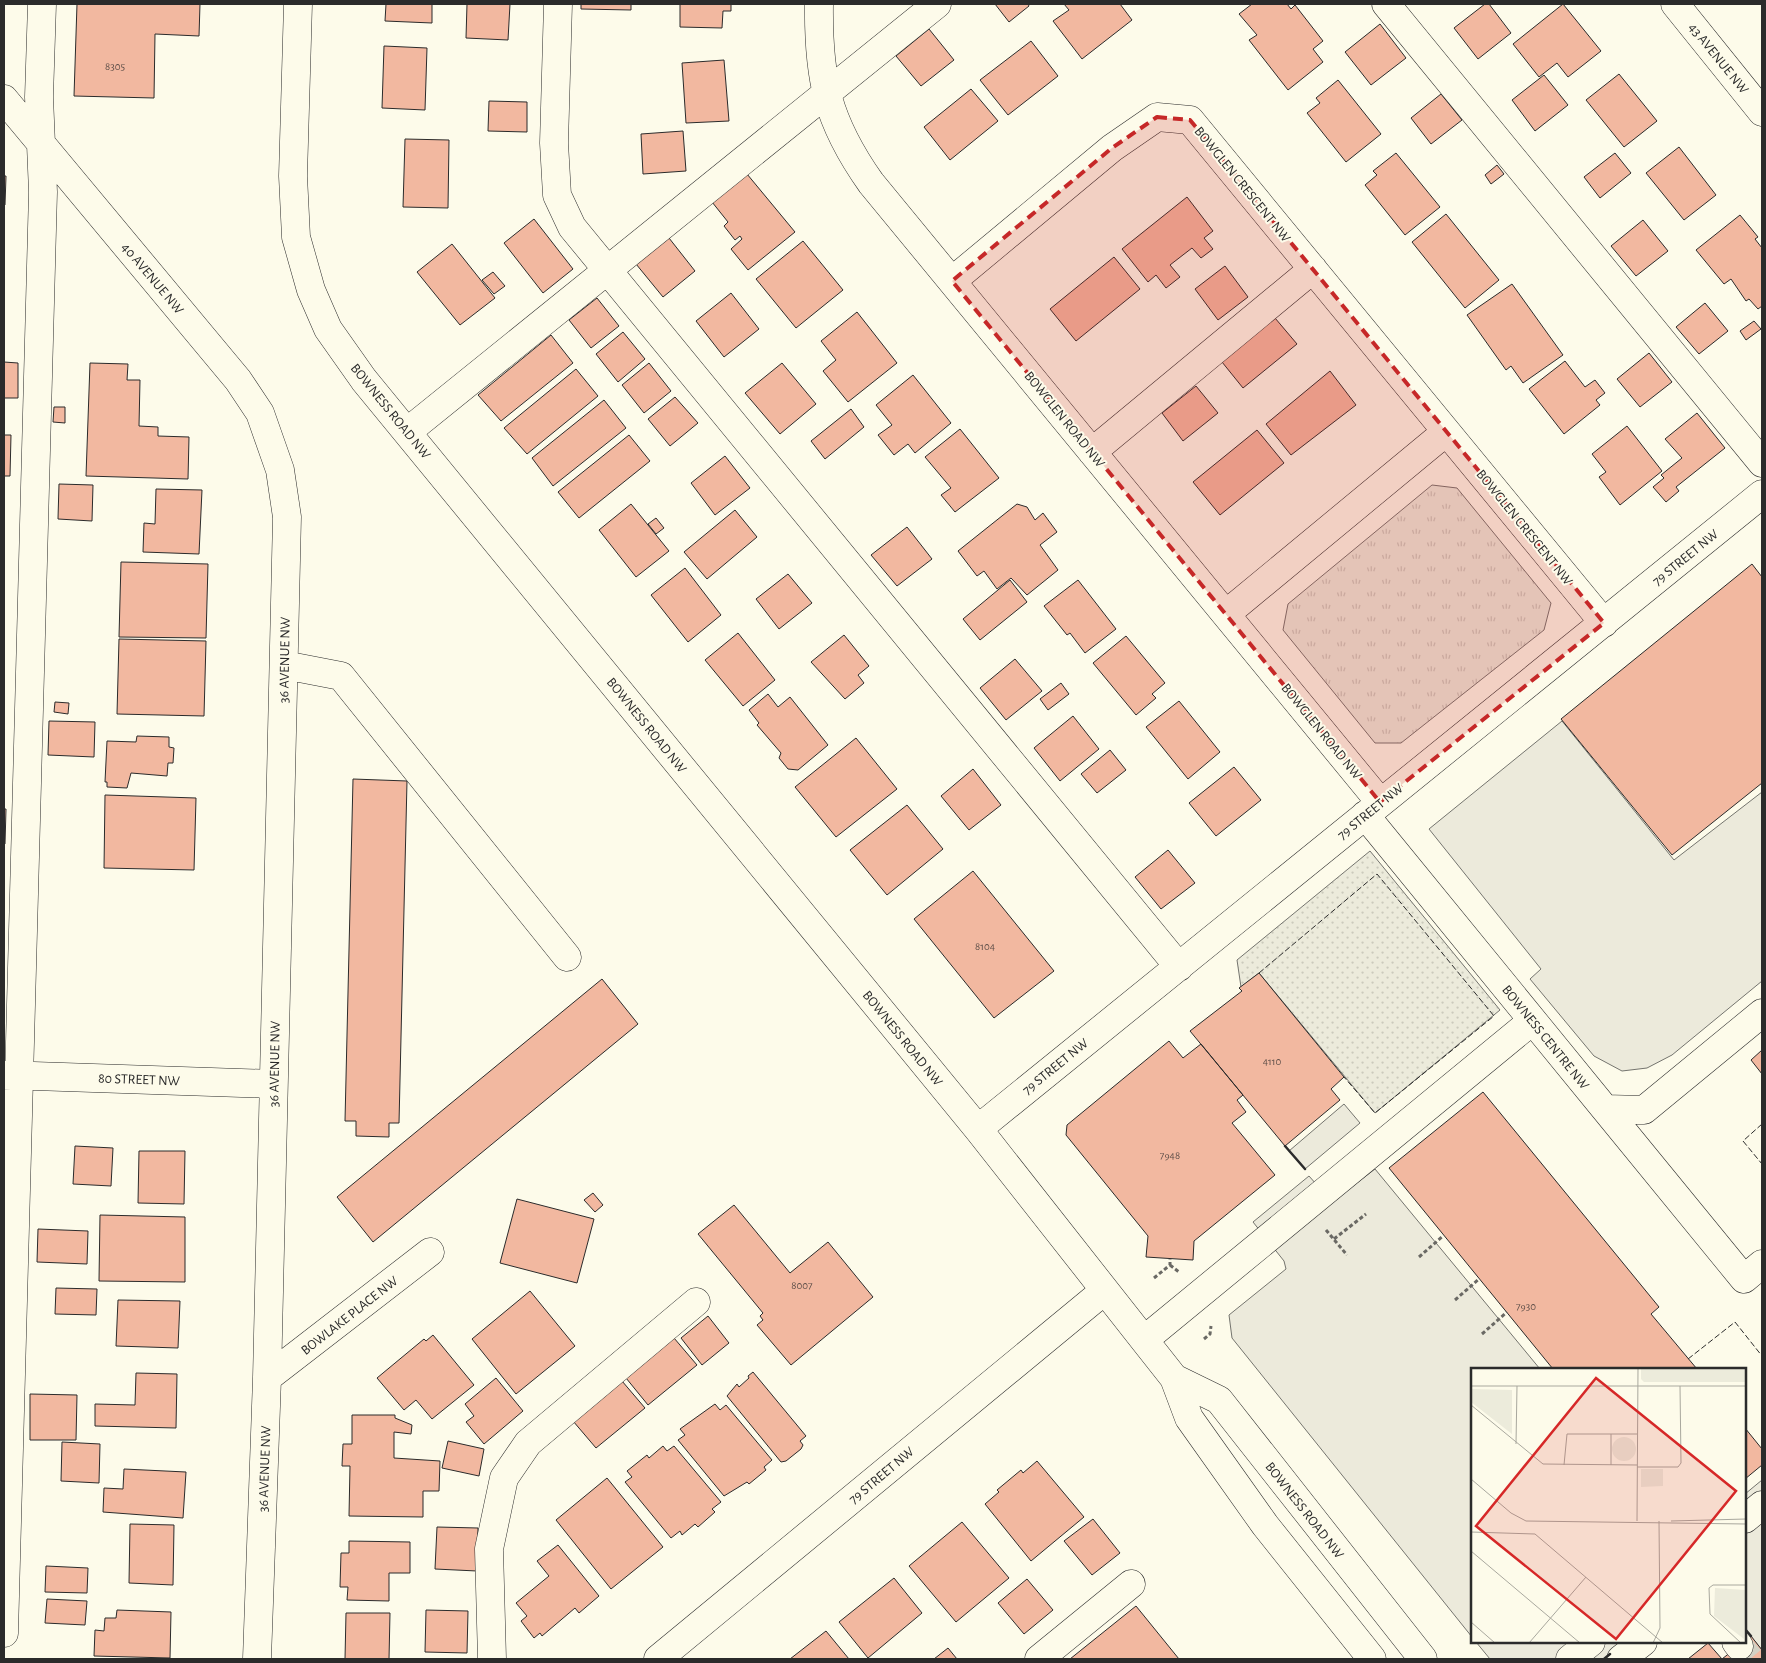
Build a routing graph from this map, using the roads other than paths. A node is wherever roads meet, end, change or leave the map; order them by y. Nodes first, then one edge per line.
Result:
1 (42, 4) edge
2 (298, 4) edge
3 (558, 4) edge
4 (819, 4) edge
5 (937, 4) edge
6 (1386, 4) edge
7 (1675, 4) edge
8 (825, 92) junction
9 (4, 99) edge
10 (1762, 112) edge
11 (40, 143) junction
12 (1313, 270) junction
13 (606, 271) junction
14 (952, 281) junction
15 (407, 432) junction
16 (1446, 432) junction
17 (1092, 452) junction
18 (1762, 463) edge
19 (280, 470) joint
20 (1762, 494) edge
21 (1226, 614) junction
22 (1604, 623) junction
23 (284, 665) junction
24 (1373, 809) junction
25 (566, 958) dead end
26 (1179, 967) junction
27 (1762, 1013) edge
28 (1532, 1021) junction
29 (12, 1075) edge
30 (273, 1084) junction
31 (1605, 1109) junction
32 (978, 1129) junction
33 (430, 1252) dead end
34 (1762, 1264) edge
35 (1104, 1291) junction
36 (696, 1302) dead end
37 (1144, 1340) junction
38 (267, 1378) junction
39 (1174, 1378) junction
40 (1762, 1505) edge
41 (1746, 1518) edge
42 (1131, 1584) dead end
43 (4, 1633) edge
44 (1590, 1643) edge
45 (1642, 1643) edge
46 (258, 1659) edge
47 (492, 1659) edge
48 (658, 1659) edge
49 (1039, 1659) edge
50 (1372, 1659) edge
51 (1423, 1659) edge
52 (1570, 1659) edge
53 (1622, 1659) edge

1 - 11 street
2 - 15 street, BOWNESS ROAD NW
3 - 13 street
4 - 8 street, BOWGLEN ROAD NW
5 - 8 street
6 - 18 street
7 - 10 street, 43 AVENUE NW
8 - 13 street
8 - 14 street, BOWGLEN ROAD NW
9 - 11 street, 40 AVENUE NW
11 - 19 street, 40 AVENUE NW
11 - 29 street
12 - 14 street, BOWGLEN CRESCENT NW
12 - 16 street, BOWGLEN CRESCENT NW
12 - 17 street
13 - 15 street
13 - 26 street
14 - 17 street, BOWGLEN ROAD NW
15 - 32 street, BOWNESS ROAD NW
16 - 21 street
16 - 22 street, BOWGLEN CRESCENT NW
17 - 21 street, BOWGLEN ROAD NW
19 - 23 street, 36 AVENUE NW
20 - 22 street, 79 STREET NW
21 - 24 street, BOWGLEN ROAD NW
22 - 24 street, 79 STREET NW
23 - 25 street
23 - 30 street, 36 AVENUE NW
24 - 26 street, 79 STREET NW
24 - 28 street, BOWNESS CENTRE NW
26 - 32 street, 79 STREET NW
27 - 31 street
28 - 31 street, BOWNESS CENTRE NW
28 - 37 street
29 - 30 street, 80 STREET NW
29 - 43 street
30 - 38 street, 36 AVENUE NW
31 - 34 street, BOWNESS CENTRE NW
32 - 35 street, BOWNESS ROAD NW
33 - 38 street, BOWLAKE PLACE NW
35 - 37 street, BOWNESS ROAD NW
35 - 48 street, 79 STREET NW
36 - 47 street
37 - 39 street, BOWNESS ROAD NW
38 - 46 street, 36 AVENUE NW
39 - 50 street, BOWNESS ROAD NW
39 - 51 street, BOWNESS ROAD NW
40 - 41 street
42 - 49 street
44 - 52 street
45 - 53 street

